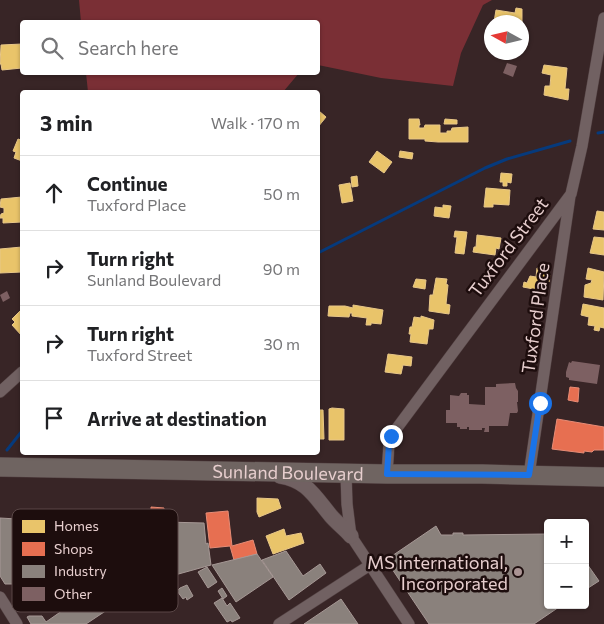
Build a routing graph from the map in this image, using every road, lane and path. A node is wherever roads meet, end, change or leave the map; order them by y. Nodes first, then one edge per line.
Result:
1 (604, 18) edge
2 (571, 194) junction
3 (20, 374) edge
4 (0, 390) edge
5 (0, 467) edge
6 (252, 471) junction
7 (346, 474) junction
8 (387, 474) junction
9 (529, 475) junction
10 (604, 477) edge
11 (351, 536) junction
12 (370, 565) junction
13 (0, 597) edge
14 (17, 624) edge
15 (279, 624) edge
16 (409, 624) edge

1 - 2 street, Tuxford Street
2 - 8 street, Tuxford Street
2 - 9 street, Tuxford Place
3 - 4 street
5 - 6 main road, Sunland Boulevard
6 - 7 main road, Sunland Boulevard
6 - 11 street
7 - 8 main road, Sunland Boulevard
7 - 11 street
8 - 9 main road, Sunland Boulevard
9 - 10 main road, Sunland Boulevard
11 - 12 street
12 - 15 street
12 - 16 street
13 - 14 street

